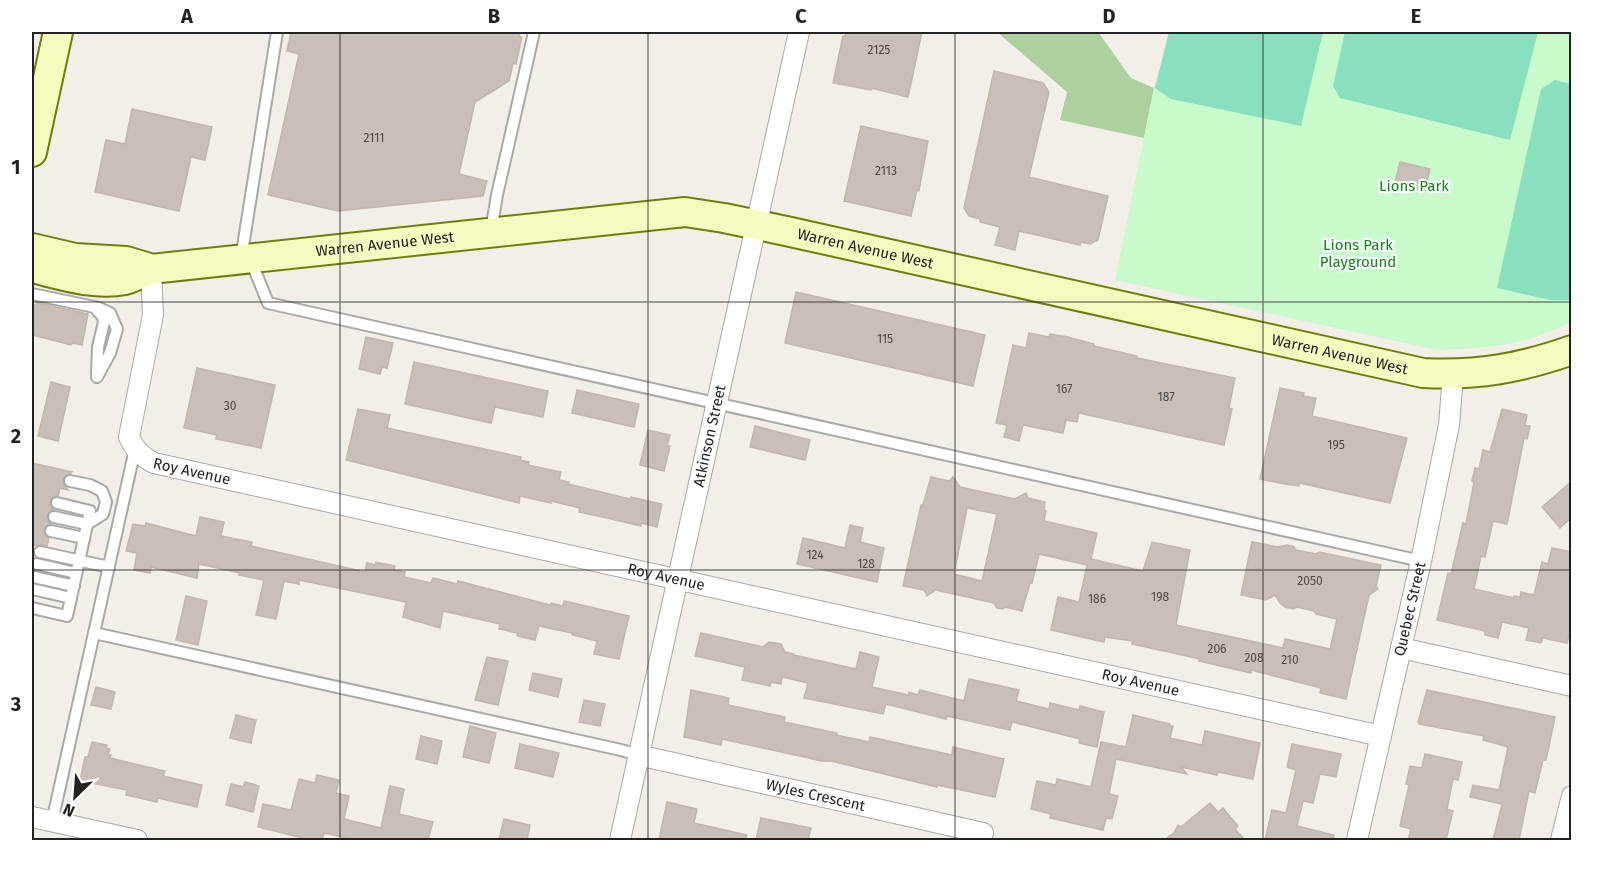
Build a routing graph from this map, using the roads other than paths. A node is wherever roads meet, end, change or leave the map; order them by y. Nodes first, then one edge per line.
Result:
1 (58, 32) edge
2 (277, 32) edge
3 (534, 32) edge
4 (800, 32) edge
5 (32, 152) edge
6 (756, 224) junction
7 (491, 232) junction
8 (32, 248) edge
9 (245, 258) junction
10 (32, 268) edge
11 (151, 269) junction
12 (32, 294) edge
13 (1572, 350) edge
14 (1453, 375) junction
15 (97, 376) dead end
16 (717, 404) junction
17 (135, 449) junction
18 (70, 481) dead end
19 (57, 503) dead end
20 (54, 517) dead end
21 (87, 524) junction
22 (51, 531) dead end
23 (84, 538) junction
24 (40, 552) dead end
25 (79, 560) junction
26 (1422, 561) junction
27 (37, 564) dead end
28 (109, 567) junction
29 (76, 573) junction
30 (34, 577) dead end
31 (678, 580) junction
32 (74, 586) junction
33 (32, 589) edge
34 (71, 598) junction
35 (32, 608) edge
36 (94, 633) junction
37 (1401, 648) junction
38 (1572, 686) edge
39 (1381, 736) junction
40 (639, 755) junction
41 (1572, 796) edge
42 (32, 817) edge
43 (52, 822) junction
44 (136, 840) edge
45 (620, 840) edge
46 (981, 840) edge
47 (1357, 840) edge
48 (1561, 840) edge

1 - 5 street
2 - 9 lane
3 - 7 lane
4 - 6 street, Atkinson Street
6 - 7 street, Warren Avenue West
6 - 14 street, Warren Avenue West
6 - 16 street, Atkinson Street
7 - 9 street, Warren Avenue West
8 - 11 street, Warren Avenue West
9 - 11 street, Warren Avenue West
9 - 16 lane
10 - 11 street, Warren Avenue West
11 - 17 street, Roy Avenue
12 - 15 lane
13 - 14 street, Warren Avenue West
14 - 26 street, Quebec Street
16 - 26 lane
16 - 31 street, Atkinson Street
17 - 28 lane
17 - 31 street, Roy Avenue
18 - 21 lane
19 - 21 lane
20 - 21 lane
21 - 23 lane
22 - 23 lane
23 - 25 lane
24 - 25 lane
25 - 28 lane
25 - 29 lane
26 - 37 street, Quebec Street
27 - 29 lane
28 - 36 lane
29 - 32 lane
30 - 32 lane
31 - 39 street, Roy Avenue
31 - 40 street, Atkinson Street
32 - 34 lane
33 - 34 lane
34 - 35 lane
36 - 40 lane
36 - 43 lane
37 - 38 street
37 - 39 street, Quebec Street
39 - 47 street, Quebec Street
40 - 45 street, Atkinson Street
40 - 46 street, Wyles Crescent
41 - 48 street
42 - 43 street
43 - 44 street

